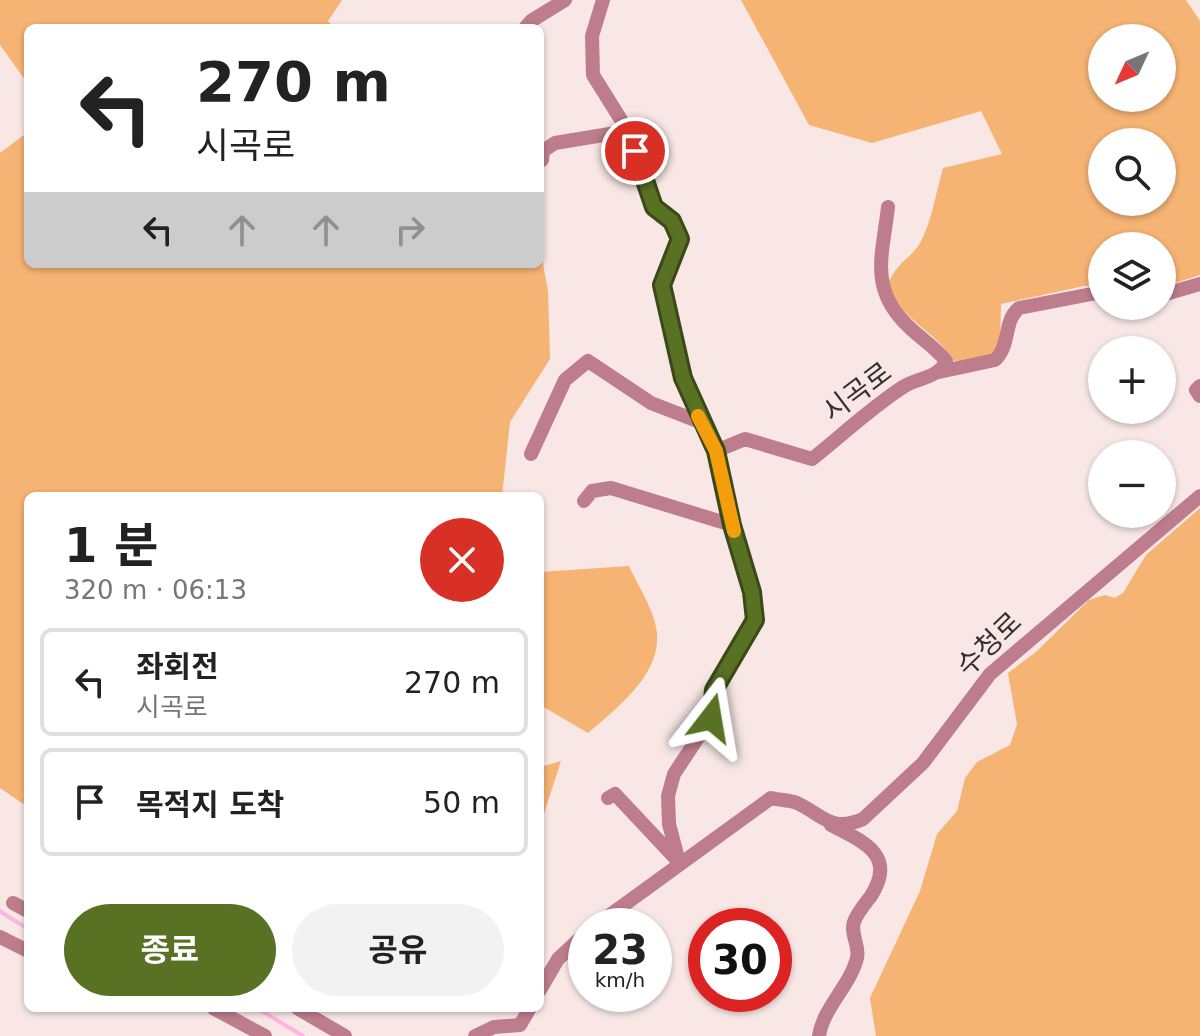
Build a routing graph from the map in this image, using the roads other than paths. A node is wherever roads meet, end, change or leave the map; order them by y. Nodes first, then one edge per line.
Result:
1 (565, 0) edge
2 (603, 0) edge
3 (531, 24) edge
4 (628, 131) junction
5 (544, 150) edge
6 (888, 207) dead end
7 (1200, 284) edge
8 (1176, 291) edge
9 (1088, 295) edge
10 (939, 372) junction
11 (1200, 386) edge
12 (1200, 396) edge
13 (700, 422) junction
14 (716, 451) junction
15 (531, 454) dead end
16 (1200, 496) edge
17 (584, 501) dead end
18 (732, 525) junction
19 (608, 798) dead end
20 (823, 822) junction
21 (679, 862) junction
22 (13, 903) dead end
23 (619, 908) edge
24 (24, 909) edge
25 (0, 937) edge
26 (568, 948) edge
27 (24, 949) edge
28 (544, 984) edge
29 (220, 1012) edge
30 (304, 1012) edge
31 (528, 1012) edge
32 (265, 1036) edge
33 (345, 1036) edge
34 (475, 1036) edge
35 (819, 1036) edge

1 - 3 street
2 - 4 street
4 - 5 street
4 - 13 street
6 - 10 street, 시곡로
7 - 8 street
9 - 10 street
10 - 14 street, 시곡로
11 - 12 street
13 - 14 street
13 - 15 street
14 - 18 street
16 - 20 street, 수청로
17 - 18 street
18 - 21 street
19 - 21 street
20 - 21 street
20 - 35 street
21 - 23 street
22 - 24 street
25 - 27 street
26 - 28 street
29 - 32 street
30 - 33 street
31 - 34 street

